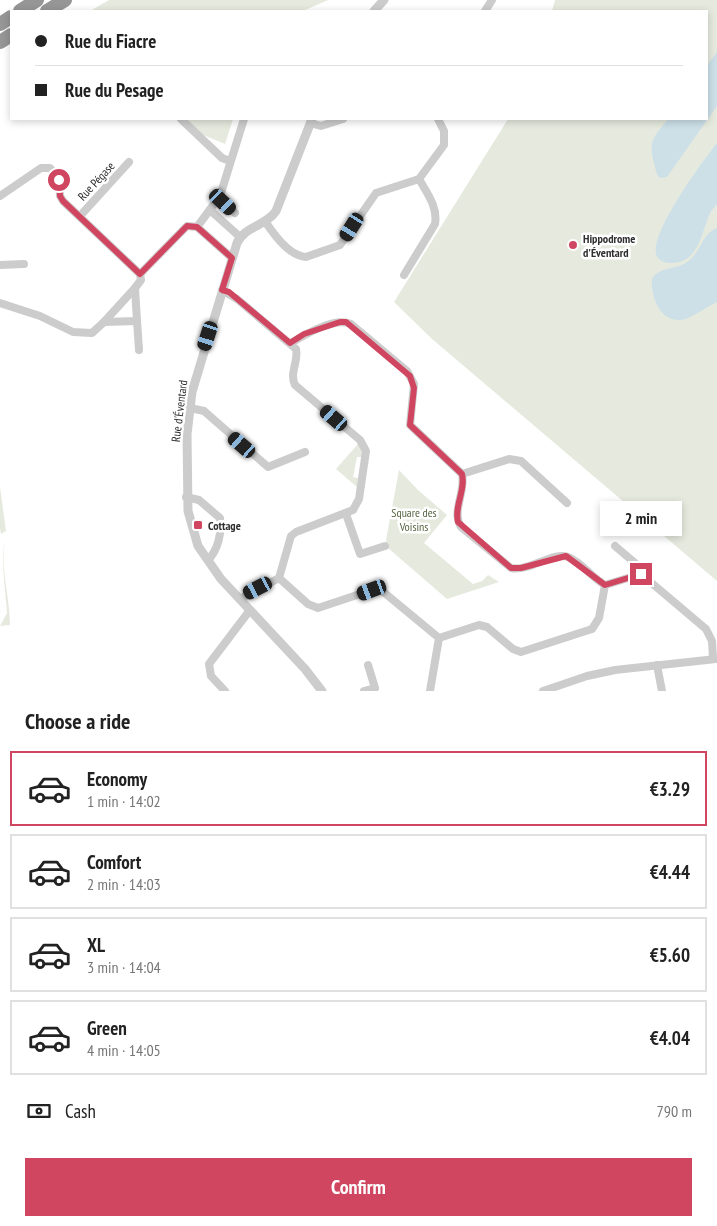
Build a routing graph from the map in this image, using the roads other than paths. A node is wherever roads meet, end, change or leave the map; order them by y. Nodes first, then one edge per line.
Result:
1 (37, 0) edge
2 (65, 0) edge
3 (384, 0) edge
4 (22, 10) edge
5 (49, 10) edge
6 (375, 10) edge
7 (182, 120) edge
8 (244, 120) edge
9 (340, 120) edge
10 (438, 120) edge
11 (311, 121) edge
12 (230, 161) junction
13 (129, 162) dead end
14 (419, 179) junction
15 (0, 196) edge
16 (220, 196) junction
17 (210, 210) junction
18 (235, 213) dead end
19 (80, 216) junction
20 (265, 221) junction
21 (197, 227) junction
22 (240, 237) junction
23 (232, 258) junction
24 (24, 264) dead end
25 (0, 265) edge
26 (140, 274) junction
27 (404, 275) dead end
28 (135, 288) junction
29 (222, 290) junction
30 (0, 303) edge
31 (136, 321) junction
32 (104, 322) junction
33 (290, 343) junction
34 (139, 350) dead end
35 (190, 408) junction
36 (305, 452) dead end
37 (462, 474) junction
38 (186, 497) junction
39 (567, 503) dead end
40 (346, 514) junction
41 (386, 546) dead end
42 (615, 546) dead end
43 (208, 560) junction
44 (641, 574) junction
45 (279, 578) junction
46 (605, 585) junction
47 (240, 599) junction
48 (250, 610) junction
49 (439, 638) junction
50 (715, 659) edge
51 (657, 665) junction
52 (368, 666) dead end
53 (225, 691) edge
54 (322, 691) edge
55 (364, 691) edge
56 (430, 691) edge
57 (543, 691) edge
58 (662, 691) edge

1 - 4 highway
2 - 5 highway
3 - 6 street
7 - 12 street
8 - 12 street
9 - 11 street
10 - 14 street
11 - 20 street
12 - 16 street
13 - 19 street, Rue Pégase
14 - 20 street
14 - 27 street
15 - 19 street
16 - 17 street
16 - 18 street
17 - 21 street
17 - 22 street
19 - 26 street
20 - 22 street
21 - 23 street
21 - 26 street
22 - 23 street, Rue d'Éventard
23 - 29 street, Rue d'Éventard
24 - 25 street
26 - 28 street
28 - 31 street
28 - 32 street
29 - 33 street
29 - 35 street, Rue d'Éventard
30 - 32 street
31 - 32 street
31 - 34 street
33 - 37 street
33 - 40 street
35 - 36 street
35 - 38 street, Rue d'Éventard
37 - 39 street
37 - 46 street
38 - 43 street, Rue d'Éventard
38 - 43 street
40 - 41 street
40 - 45 street
42 - 44 street
43 - 47 street, Rue d'Éventard
44 - 46 street
44 - 50 street
45 - 47 street
45 - 49 street
46 - 49 street
47 - 48 street, Rue d'Éventard
48 - 53 street
48 - 54 street, Rue d'Éventard
49 - 56 street
50 - 51 street
51 - 57 street
51 - 58 street
52 - 55 street

